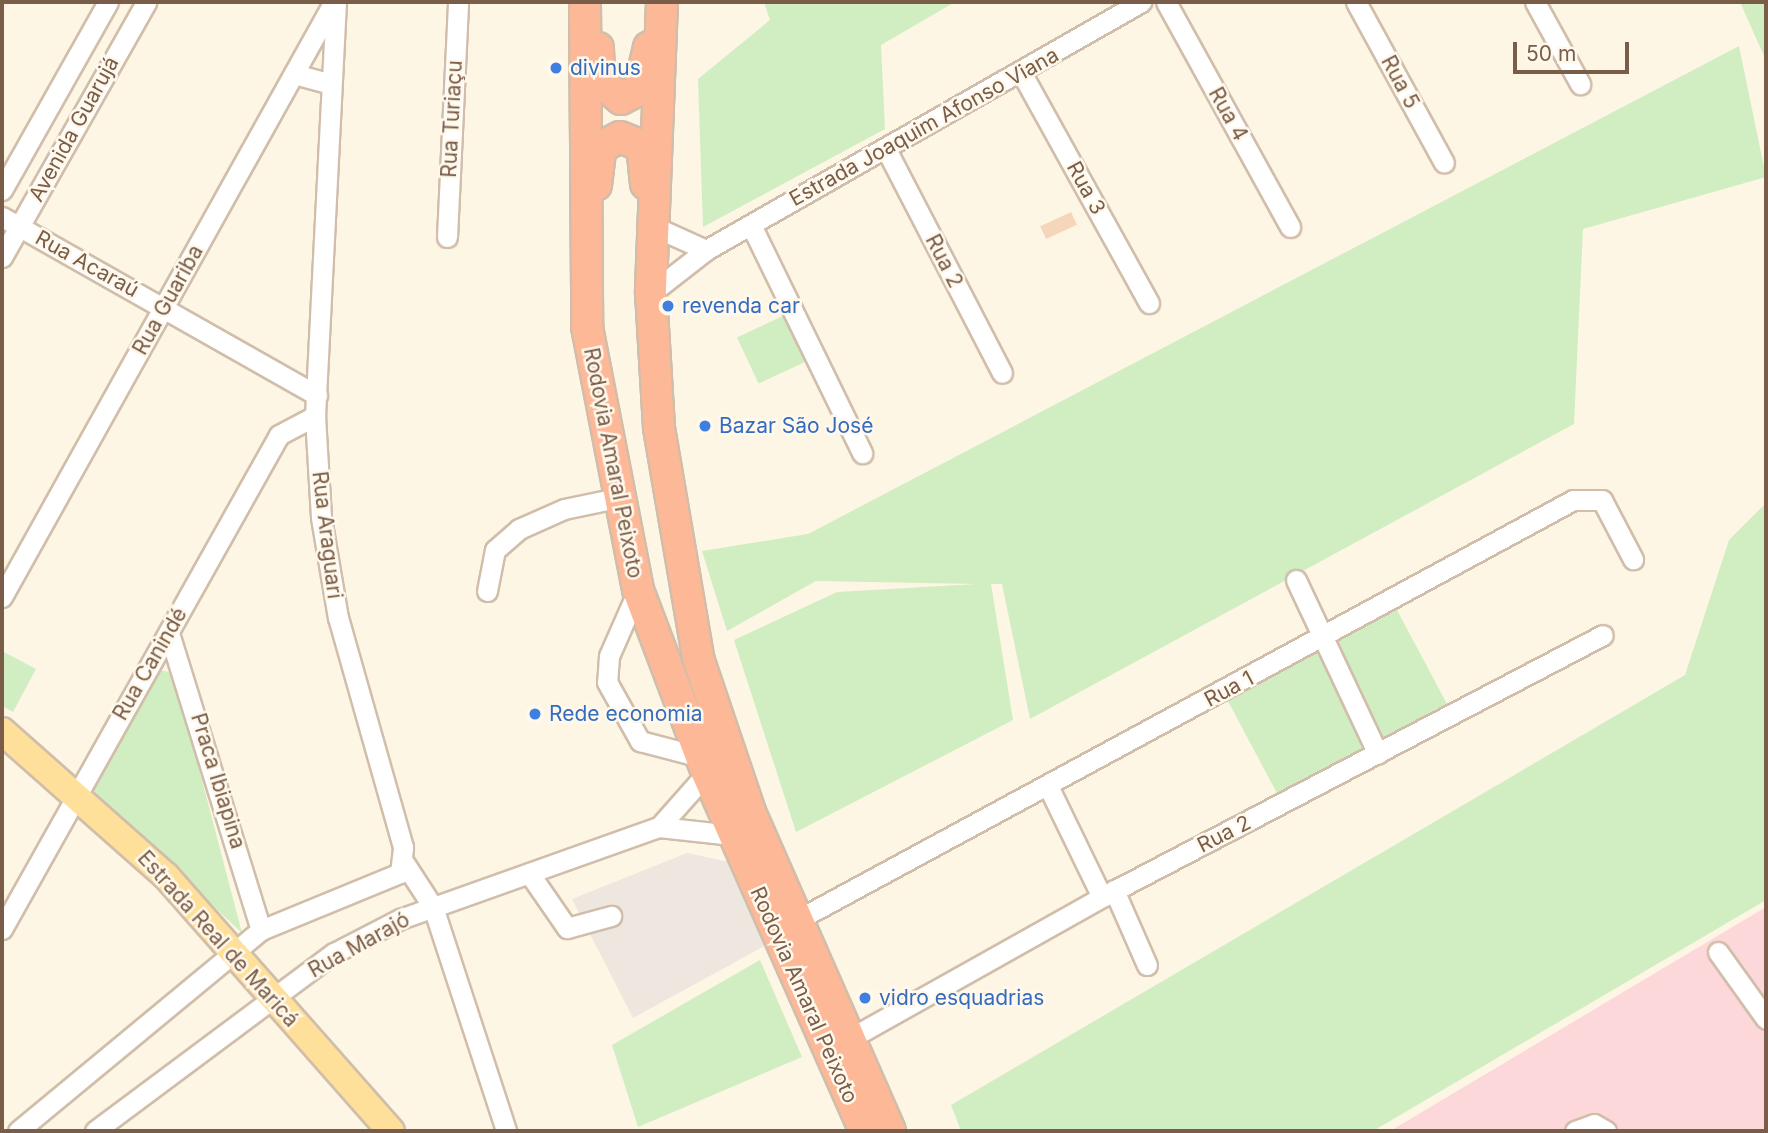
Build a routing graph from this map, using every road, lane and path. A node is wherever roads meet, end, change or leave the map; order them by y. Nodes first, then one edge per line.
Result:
1 (108, 2) edge
2 (146, 2) edge
3 (334, 2) edge
4 (458, 2) edge
5 (584, 2) edge
6 (597, 2) edge
7 (648, 2) edge
8 (662, 2) edge
9 (1141, 2) edge
10 (1166, 2) edge
11 (1356, 2) edge
12 (1535, 2) edge
13 (294, 74) junction
14 (1022, 74) junction
15 (331, 84) junction
16 (1580, 84) dead end
17 (886, 149) junction
18 (1444, 163) dead end
19 (2, 190) edge
20 (11, 221) edge
21 (751, 225) junction
22 (1290, 227) dead end
23 (656, 228) junction
24 (447, 237) dead end
25 (706, 250) junction
26 (2, 257) edge
27 (651, 293) junction
28 (1149, 303) dead end
29 (164, 307) junction
30 (1002, 373) dead end
31 (317, 396) junction
32 (657, 405) junction
33 (315, 416) junction
34 (863, 453) dead end
35 (615, 489) junction
36 (1633, 559) dead end
37 (1296, 580) dead end
38 (638, 590) junction
39 (487, 591) dead end
40 (2, 597) edge
41 (169, 634) junction
42 (1603, 635) dead end
43 (1323, 639) junction
44 (2, 731) edge
45 (1378, 754) junction
46 (704, 765) junction
47 (1048, 786) junction
48 (77, 793) junction
49 (659, 827) junction
50 (733, 835) junction
51 (403, 862) junction
52 (529, 873) junction
53 (1108, 893) junction
54 (433, 907) junction
55 (611, 916) dead end
56 (797, 920) junction
57 (2, 929) edge
58 (261, 930) junction
59 (1718, 952) dead end
60 (234, 954) junction
61 (1147, 965) dead end
62 (271, 998) junction
63 (1766, 1019) edge
64 (849, 1039) junction
65 (381, 1128) edge
66 (18, 1131) edge
67 (95, 1131) edge
68 (506, 1131) edge
69 (865, 1131) edge
70 (890, 1131) edge
71 (1575, 1131) edge
72 (1606, 1131) edge

1 - 19 street, Avenida Guarujá
2 - 20 street, Avenida Guarujá
3 - 13 street, Rua Guariba
3 - 15 street, Rua Araguari
4 - 24 street, Rua Turiaçu
5 - 35 highway, Rodovia Amaral Peixoto
6 - 7 highway
8 - 23 highway, Rodovia Amaral Peixoto
9 - 14 street, Estrada Joaquim Afonso Viana
10 - 22 street, Rua 4
11 - 18 street, Rua 5
12 - 16 street
13 - 15 street
13 - 29 street, Rua Guariba
14 - 17 street, Estrada Joaquim Afonso Viana
14 - 28 street, Rua 3
15 - 31 street, Rua Araguari
17 - 21 street, Estrada Joaquim Afonso Viana
17 - 30 street, Rua 2
20 - 26 street, Avenida Guarujá
20 - 29 street, Rua Acaraú
21 - 25 street, Estrada Joaquim Afonso Viana
21 - 34 street
23 - 25 street
23 - 27 highway, Rodovia Amaral Peixoto
25 - 27 street, Estrada Joaquim Afonso Viana
27 - 32 highway, Rodovia Amaral Peixoto
29 - 31 street, Rua Acaraú
29 - 40 street, Rua Guariba
31 - 33 street, Rua Araguari
32 - 35 highway
32 - 56 highway, Rodovia Amaral Peixoto
33 - 41 street, Rua Canindé
33 - 51 street, Rua Araguari
35 - 38 highway, Rodovia Amaral Peixoto
35 - 39 street
36 - 43 street, Rua 1
37 - 43 street
38 - 46 highway, Rodovia Amaral Peixoto
38 - 46 street
41 - 48 street, Rua Canindé
41 - 58 street, Praca Ibiapina
42 - 45 street, Rua 2
43 - 45 street
43 - 47 street, Rua 1
44 - 48 main road, Estrada Real de Maricá
45 - 53 street, Rua 2
46 - 49 street, Rua Marajó
46 - 50 highway, Rodovia Amaral Peixoto
47 - 53 street
47 - 56 street, Rua 1
48 - 57 street, Rua Canindé
48 - 60 main road, Estrada Real de Maricá
49 - 50 street, Rua Marajó
49 - 52 street, Rua Marajó
50 - 69 highway, Rodovia Amaral Peixoto
51 - 54 street, Rua Araguari
51 - 58 street
52 - 54 street, Rua Marajó
52 - 55 street
53 - 61 street
53 - 64 street, Rua 2
54 - 62 street, Rua Marajó
54 - 68 street, Rua Araguari
56 - 64 highway, Rodovia Amaral Peixoto
58 - 60 street
59 - 63 street
60 - 62 main road, Estrada Real de Maricá
60 - 66 street
62 - 65 main road, Estrada Real de Maricá
62 - 67 street, Rua Marajó
64 - 70 highway, Rodovia Amaral Peixoto
71 - 72 street

